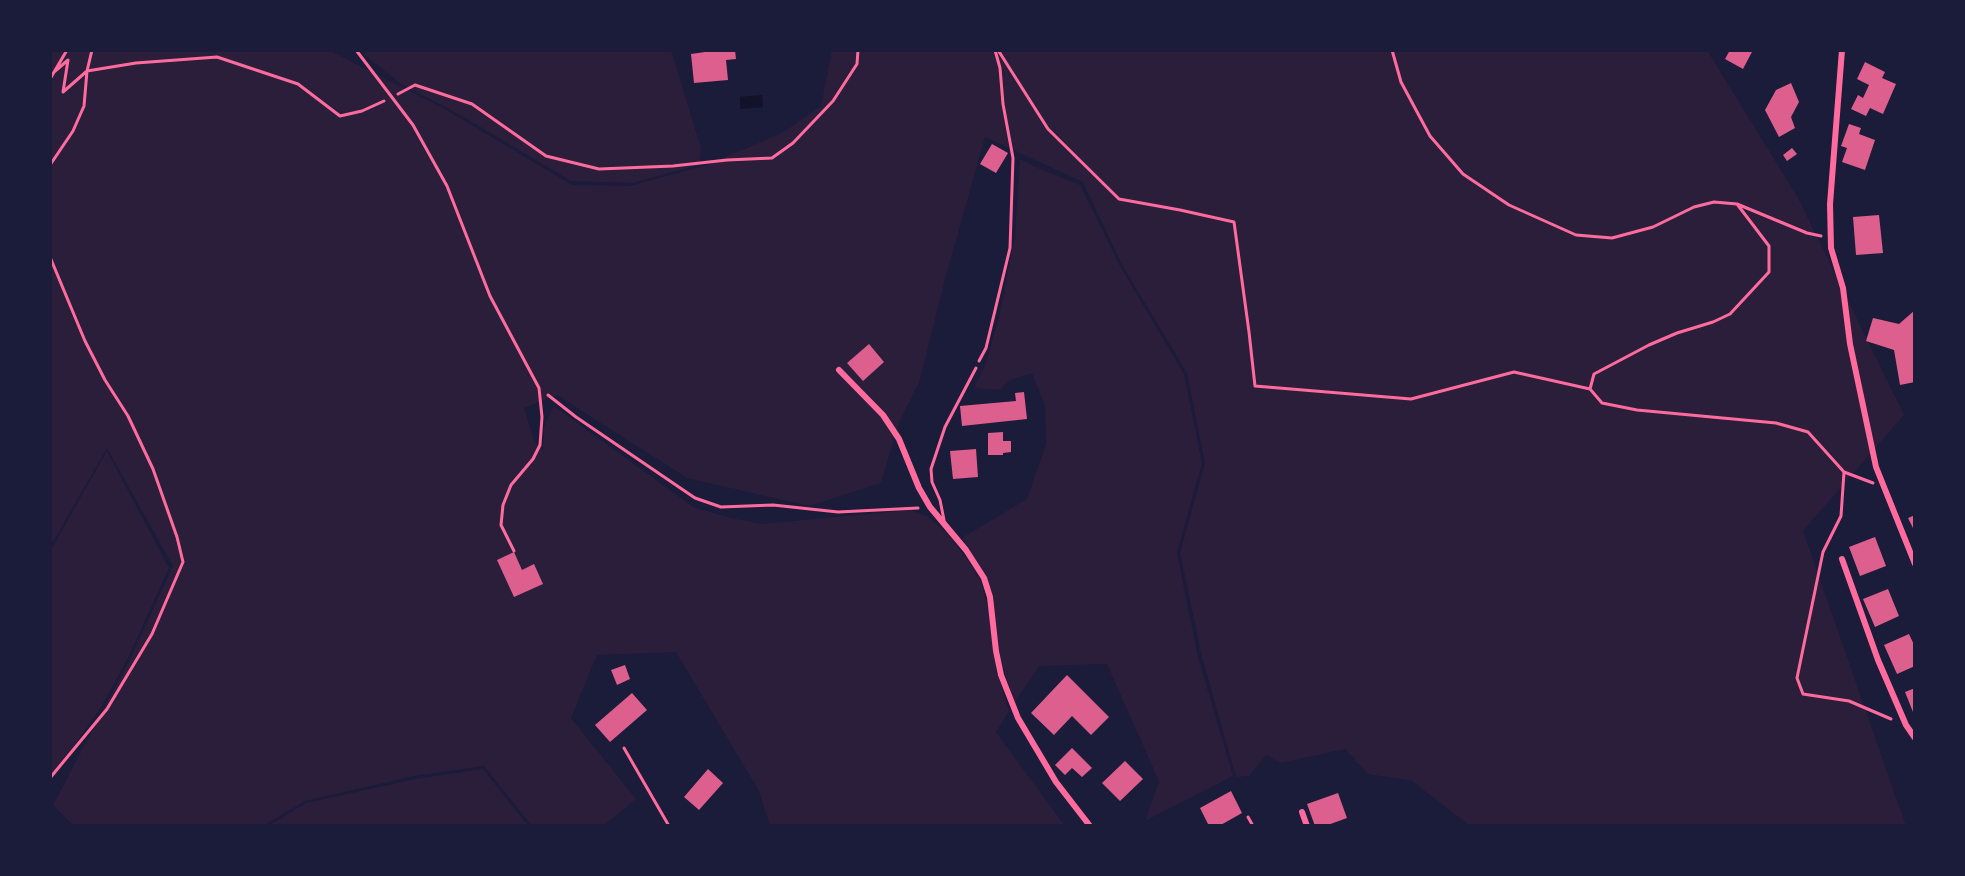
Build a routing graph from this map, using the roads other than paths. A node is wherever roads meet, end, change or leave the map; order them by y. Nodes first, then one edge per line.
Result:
1 (356, 50) edge
2 (1842, 50) edge
3 (976, 368) road end
4 (839, 370) dead end
5 (944, 524) junction
6 (514, 551) dead end
7 (1842, 559) dead end
8 (1915, 564) edge
9 (1915, 738) edge
10 (624, 748) dead end
11 (1302, 812) dead end
12 (669, 826) edge
13 (1090, 826) edge
14 (1307, 826) edge

1 - 6 lane
2 - 8 street
3 - 5 lane
4 - 5 street
5 - 13 street
7 - 9 street
10 - 12 lane
11 - 14 street

